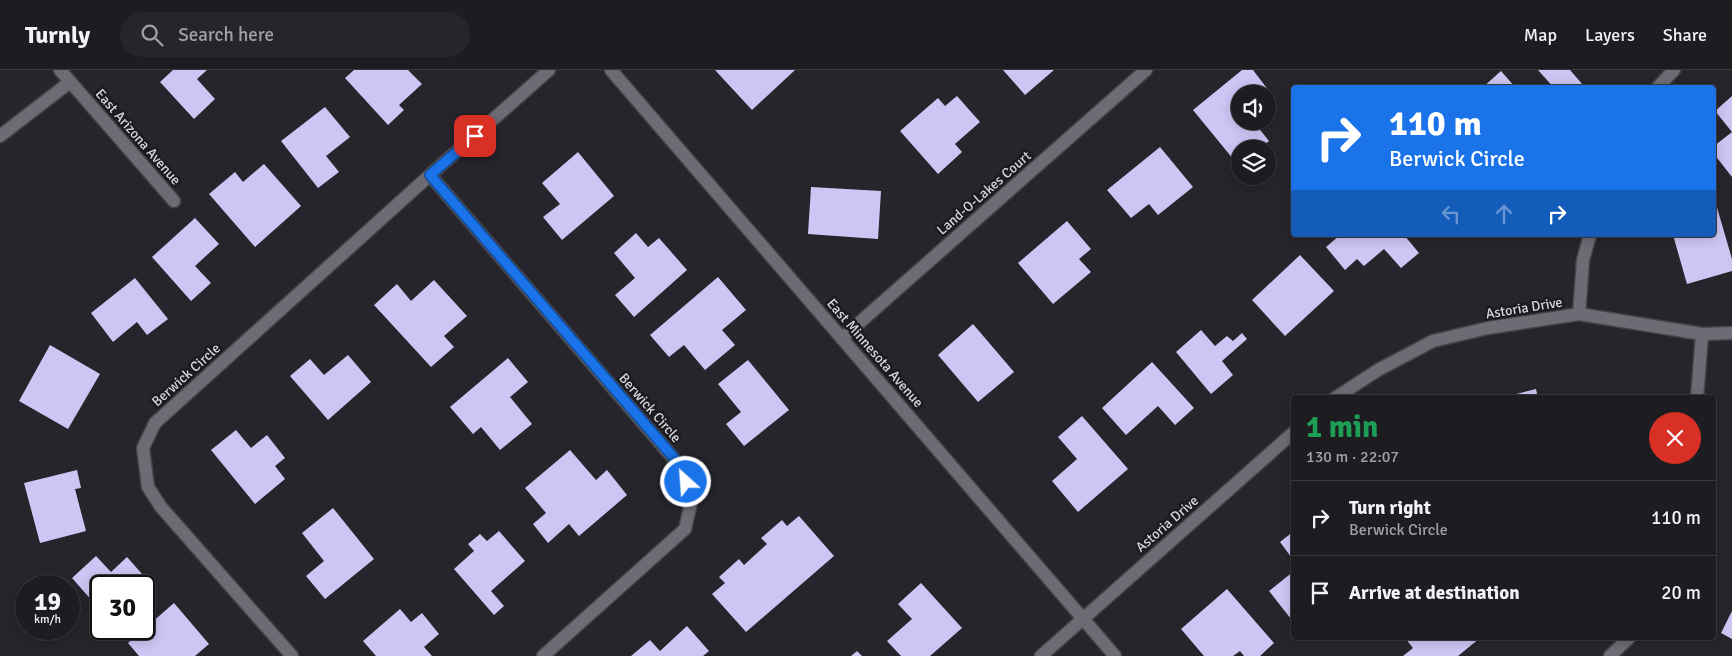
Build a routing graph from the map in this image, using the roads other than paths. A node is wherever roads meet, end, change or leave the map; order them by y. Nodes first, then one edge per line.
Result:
1 (60, 70) edge
2 (549, 70) edge
3 (611, 70) edge
4 (1146, 70) edge
5 (1674, 70) edge
6 (70, 82) junction
7 (1661, 85) edge
8 (0, 136) edge
9 (430, 175) junction
10 (174, 201) dead end
11 (1590, 237) edge
12 (1579, 314) junction
13 (1732, 333) edge
14 (1702, 334) junction
15 (842, 338) junction
16 (1340, 395) edge
17 (1697, 395) edge
18 (1291, 435) edge
19 (1083, 618) junction
20 (1627, 640) edge
21 (292, 656) edge
22 (543, 656) edge
23 (1041, 656) edge
24 (1115, 656) edge
25 (1610, 656) edge

1 - 6 street, East Arizona Avenue
2 - 9 street, Berwick Circle
3 - 15 street, East Minnesota Avenue
4 - 15 street, Land-O-Lakes Court
5 - 7 street
6 - 8 street
6 - 10 street, East Arizona Avenue
9 - 21 street, Berwick Circle
9 - 22 street, Berwick Circle
11 - 12 street
12 - 14 street, Astoria Drive
12 - 16 street, Astoria Drive
13 - 14 street, Astoria Drive
14 - 17 street
15 - 19 street, East Minnesota Avenue
18 - 19 street, Astoria Drive
19 - 23 street, Astoria Drive
19 - 24 street, East Minnesota Avenue
20 - 25 street

